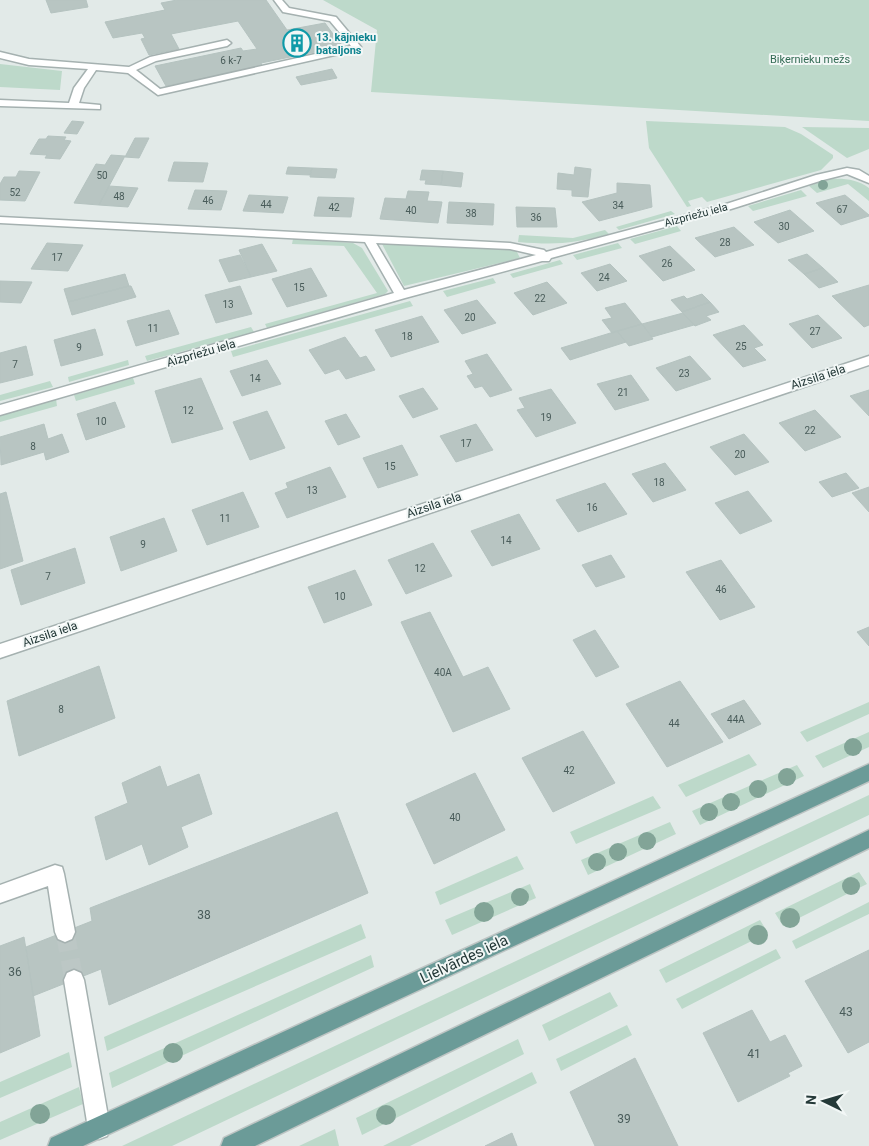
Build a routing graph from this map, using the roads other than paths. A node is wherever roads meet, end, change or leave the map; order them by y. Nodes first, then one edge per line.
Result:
1 (278, 0) edge
2 (227, 43) dead end
3 (0, 55) edge
4 (94, 67) junction
5 (130, 70) junction
6 (0, 103) edge
7 (73, 106) junction
8 (97, 107) dead end
9 (869, 180) edge
10 (0, 220) edge
11 (370, 238) junction
12 (545, 258) junction
13 (401, 296) junction
14 (869, 360) edge
15 (0, 410) edge
16 (0, 651) edge
17 (869, 772) edge
18 (869, 840) edge
19 (0, 894) edge
20 (65, 932) tunnel mouth
21 (74, 980) tunnel mouth
22 (99, 1128) junction
23 (59, 1146) edge
24 (232, 1146) edge

1 - 5 street
2 - 5 street
3 - 4 street
4 - 5 street
4 - 7 street
6 - 7 street
7 - 8 street
9 - 12 street, Aizpriežu iela
10 - 11 street
11 - 12 street
11 - 13 street
12 - 13 street, Aizpriežu iela
13 - 15 street, Aizpriežu iela
14 - 16 street, Aizsila iela
17 - 22 main road, Lielvārdes iela
18 - 24 main road
19 - 20 street
21 - 22 street
22 - 23 main road, Lielvārdes iela

